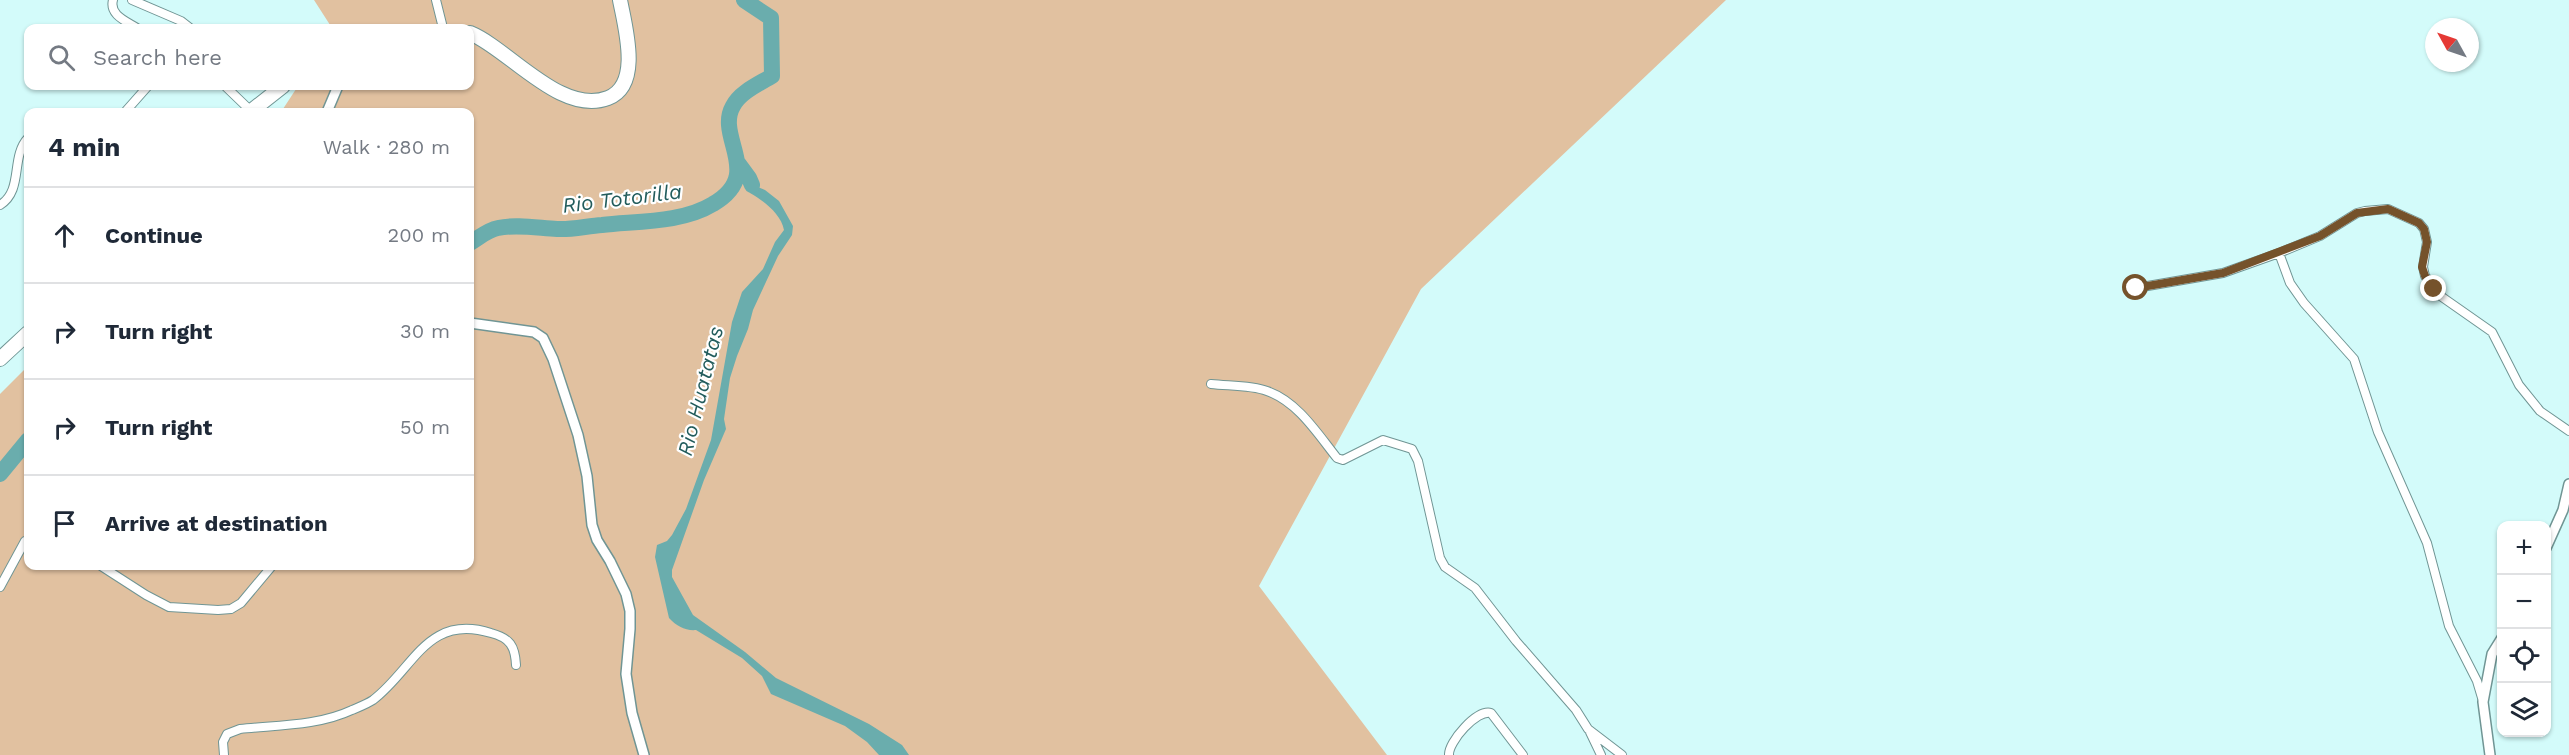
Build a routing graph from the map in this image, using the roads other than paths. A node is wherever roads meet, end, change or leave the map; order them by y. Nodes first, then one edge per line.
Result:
1 (113, 0) edge
2 (132, 0) edge
3 (436, 0) edge
4 (621, 0) edge
5 (131, 24) edge
6 (185, 24) edge
7 (442, 24) edge
8 (474, 35) edge
9 (144, 90) edge
10 (229, 90) edge
11 (278, 90) edge
12 (336, 90) edge
13 (129, 108) edge
14 (246, 108) edge
15 (255, 108) edge
16 (329, 108) edge
17 (24, 142) edge
18 (0, 205) edge
19 (2278, 253) junction
20 (2136, 288) dead end
21 (474, 324) edge
22 (24, 336) edge
23 (6, 349) edge
24 (0, 359) edge
25 (1211, 384) dead end
26 (2569, 431) edge
27 (2569, 484) edge
28 (2551, 539) edge
29 (24, 543) edge
30 (107, 570) edge
31 (269, 570) edge
32 (0, 587) edge
33 (2497, 646) edge
34 (516, 665) dead end
35 (2483, 702) junction
36 (1588, 729) junction
37 (224, 755) edge
38 (644, 755) edge
39 (1449, 755) edge
40 (1523, 755) edge
41 (1600, 755) edge
42 (1622, 755) edge
43 (2490, 755) edge

1 - 5 street
2 - 6 street
3 - 7 street
4 - 8 highway
9 - 13 street
10 - 14 street
11 - 15 highway
12 - 16 street
17 - 18 street
19 - 20 street
19 - 26 street
19 - 35 street
21 - 38 street
22 - 23 highway
23 - 24 highway
25 - 36 street
27 - 28 street
29 - 32 street
30 - 31 street
33 - 35 street
34 - 37 street
35 - 43 street
36 - 41 street
36 - 42 street
39 - 40 street

